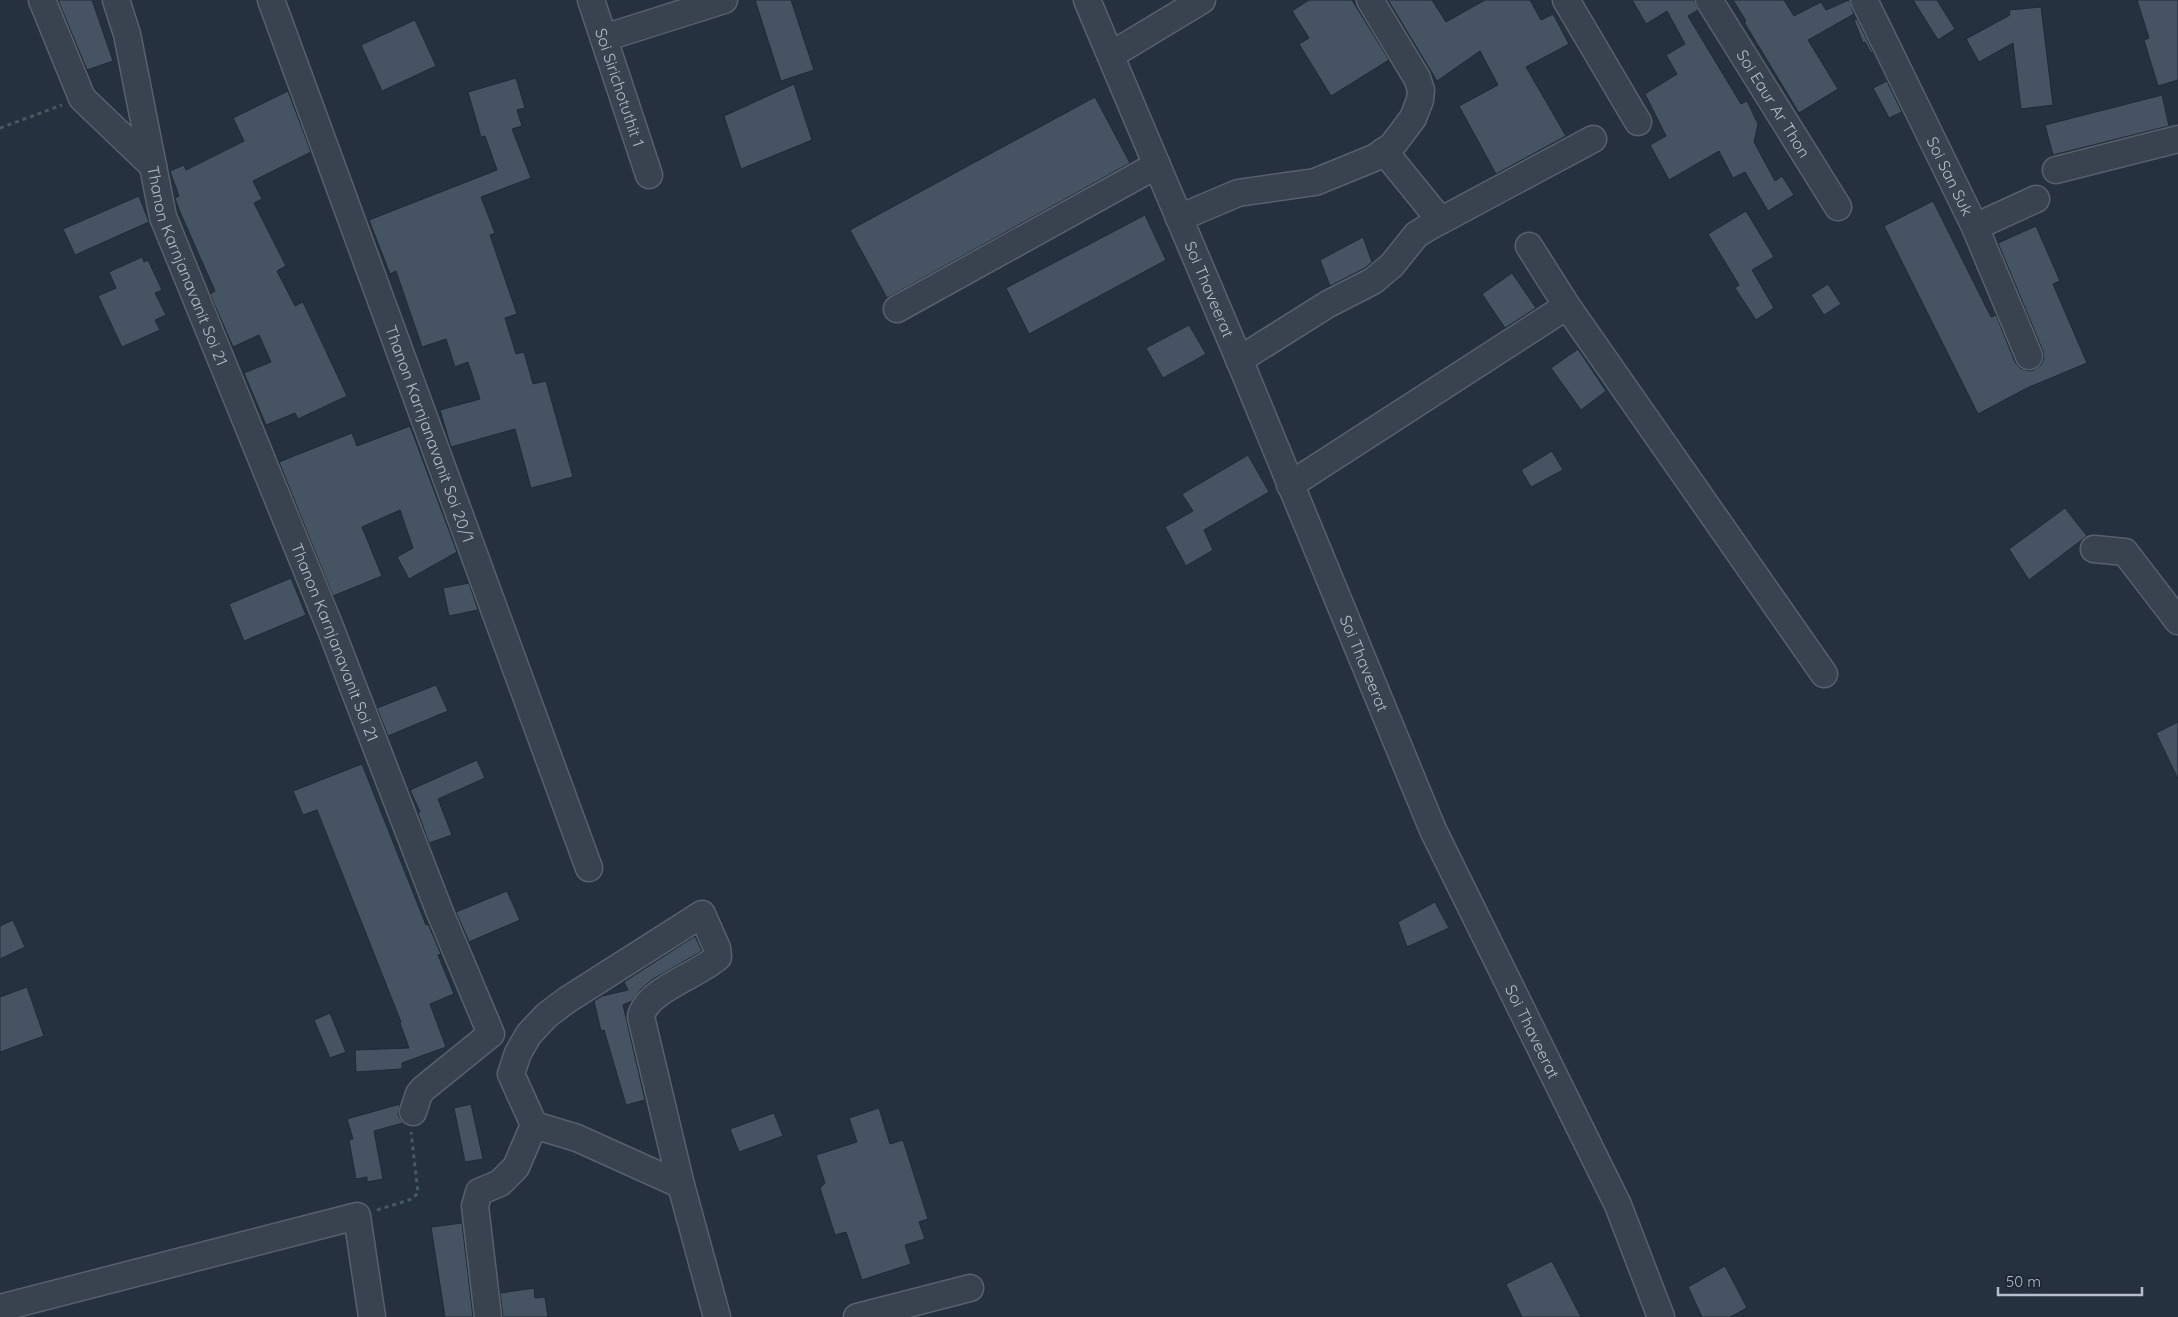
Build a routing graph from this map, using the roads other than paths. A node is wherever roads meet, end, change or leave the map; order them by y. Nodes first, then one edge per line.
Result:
1 (42, 0) edge
2 (116, 0) edge
3 (271, 0) edge
4 (591, 0) edge
5 (724, 0) edge
6 (1087, 0) edge
7 (1202, 0) edge
8 (1370, 0) edge
9 (1566, 0) edge
10 (1709, 0) edge
11 (1864, 0) edge
12 (604, 38) junction
13 (1111, 55) junction
14 (1638, 122) dead end
15 (1593, 139) dead end
16 (2178, 139) edge
17 (1384, 151) junction
18 (1157, 165) junction
19 (153, 166) junction
20 (2056, 170) dead end
21 (649, 175) dead end
22 (2036, 199) dead end
23 (1838, 207) dead end
24 (1179, 218) junction
25 (1440, 220) junction
26 (1975, 227) junction
27 (1529, 246) dead end
28 (1567, 306) junction
29 (897, 309) dead end
30 (2029, 356) dead end
31 (1239, 360) junction
32 (1290, 485) junction
33 (2094, 549) dead end
34 (2178, 622) edge
35 (1824, 674) dead end
36 (589, 868) dead end
37 (491, 1034) junction
38 (511, 1074) junction
39 (413, 1112) road end
40 (534, 1125) junction
41 (681, 1185) junction
42 (970, 1288) dead end
43 (0, 1308) edge
44 (372, 1317) edge
45 (488, 1317) edge
46 (717, 1317) edge
47 (857, 1317) edge
48 (1661, 1317) edge

1 - 19 street
2 - 19 street, Thanon Karnjanavanit Soi 21
3 - 36 street, Thanon Karnjanavanit Soi 20/1
4 - 12 street, Soi Sirichotuthit 1
5 - 12 street
6 - 13 street, Soi Thaveerat
7 - 13 street
8 - 17 street
9 - 14 street
10 - 23 street, Soi Eaur Ar Thon
11 - 26 street, Soi San Suk
12 - 21 street, Soi Sirichotuthit 1
13 - 18 street, Soi Thaveerat
15 - 25 street
16 - 20 street
17 - 24 street
17 - 25 street
18 - 24 street, Soi Thaveerat
18 - 29 street
19 - 37 street, Thanon Karnjanavanit Soi 21
22 - 26 street
24 - 31 street, Soi Thaveerat
25 - 31 street
26 - 30 street, Soi San Suk
27 - 28 street
28 - 32 street
28 - 35 street
31 - 32 street, Soi Thaveerat
32 - 48 street, Soi Thaveerat
33 - 34 street
37 - 38 street, Thanon Karnjanavanit Soi 21
37 - 39 street
38 - 40 street, Thanon Karnjanavanit Soi 21
38 - 41 street
40 - 41 street
40 - 45 street
41 - 46 street
42 - 47 street
43 - 44 street

